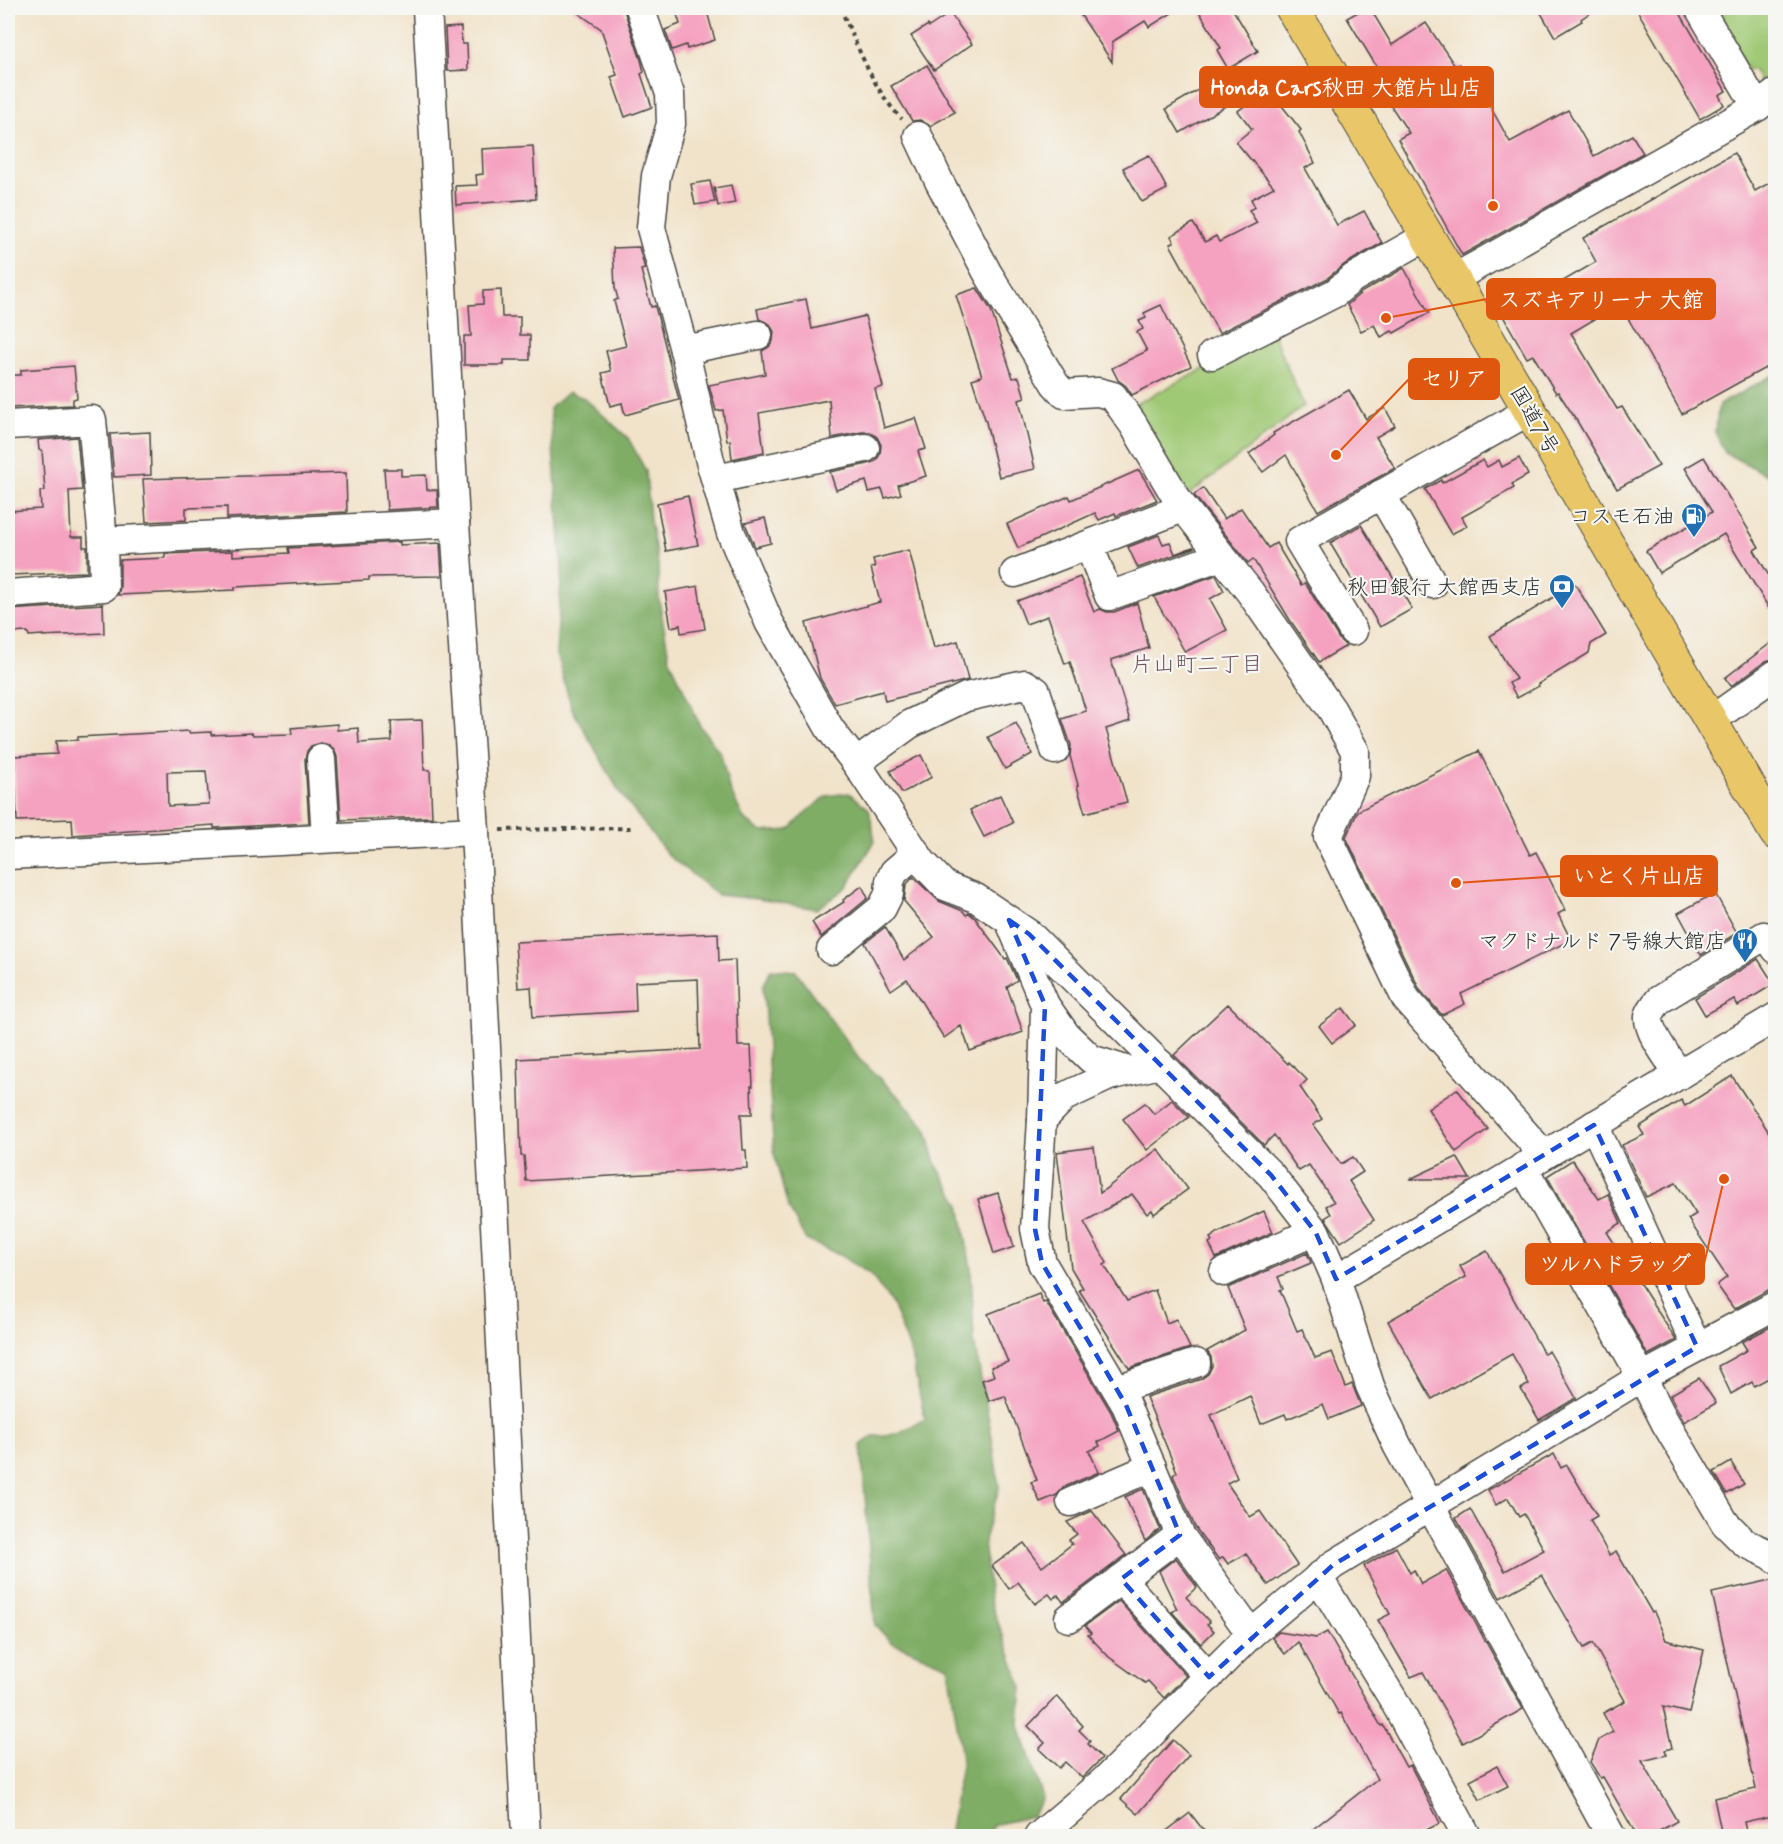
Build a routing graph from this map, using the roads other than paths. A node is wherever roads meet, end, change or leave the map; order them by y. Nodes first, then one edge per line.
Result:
1 (427, 8) edge
2 (640, 8) edge
3 (1699, 8) edge
4 (1299, 10) edge
5 (1766, 100) edge
6 (918, 136) road end
7 (1427, 236) junction
8 (1453, 279) junction
9 (758, 335) dead end
10 (684, 350) junction
11 (1212, 355) dead end
12 (1529, 411) junction
13 (8, 425) edge
14 (865, 448) dead end
15 (716, 479) junction
16 (1381, 494) junction
17 (1183, 508) junction
18 (454, 523) junction
19 (103, 541) junction
20 (1089, 545) junction
21 (1221, 556) junction
22 (1015, 573) dead end
23 (1433, 584) dead end
24 (8, 594) edge
25 (1353, 631) dead end
26 (1776, 674) edge
27 (1710, 721) junction
28 (1055, 750) dead end
29 (321, 759) dead end
30 (856, 763) junction
31 (475, 831) junction
32 (1776, 833) edge
33 (326, 838) junction
34 (916, 853) junction
35 (8, 855) edge
36 (1009, 920) junction
37 (1776, 949) edge
38 (831, 950) dead end
39 (1045, 1005) junction
40 (1776, 1017) edge
41 (1160, 1064) junction
42 (1129, 1071) junction
43 (1679, 1074) junction
44 (1042, 1120) junction
45 (1594, 1125) junction
46 (1534, 1161) junction
47 (1315, 1231) junction
48 (1224, 1272) dead end
49 (1336, 1279) junction
50 (1776, 1305) edge
51 (1697, 1347) junction
52 (1196, 1363) dead end
53 (1642, 1377) junction
54 (1117, 1389) junction
55 (1152, 1467) junction
56 (1071, 1502) dead end
57 (1431, 1507) junction
58 (1180, 1535) junction
59 (1776, 1559) edge
60 (1318, 1577) junction
61 (1121, 1579) junction
62 (1069, 1618) dead end
63 (1251, 1634) junction
64 (1209, 1677) junction
65 (526, 1836) edge
66 (1039, 1836) edge
67 (1467, 1836) edge
68 (1611, 1836) edge

1 - 18 street
2 - 10 street
3 - 5 street
4 - 7 highway, 国道7号
5 - 8 street
6 - 17 street
7 - 8 highway, 国道7号
7 - 11 street
8 - 12 highway, 国道7号
9 - 10 street
10 - 15 street
12 - 16 street
12 - 27 highway, 国道7号
13 - 19 street
14 - 15 street
15 - 30 street
16 - 23 street
16 - 25 street
17 - 20 street
17 - 21 street
18 - 19 street
18 - 31 street
19 - 24 street
20 - 21 street
20 - 22 street
21 - 46 street
26 - 27 street
27 - 32 highway, 国道7号
28 - 30 street
29 - 33 street
30 - 34 street
31 - 33 street
31 - 65 street
33 - 35 street
34 - 36 street
34 - 38 street
36 - 39 street
36 - 41 street
37 - 43 street
39 - 42 street
39 - 44 street
40 - 43 street
41 - 42 street
41 - 47 street
42 - 44 street
43 - 45 street
44 - 54 street
45 - 46 street
45 - 51 street
46 - 49 street
46 - 53 street
47 - 48 street
47 - 49 street
49 - 57 street
50 - 51 street
51 - 53 street
52 - 54 street
53 - 57 street
53 - 59 street
54 - 55 street
55 - 56 street
55 - 58 street
57 - 60 street
57 - 68 street
58 - 61 street
58 - 63 street
60 - 63 street
60 - 67 street
61 - 62 street
61 - 64 street
63 - 64 street
64 - 66 street

